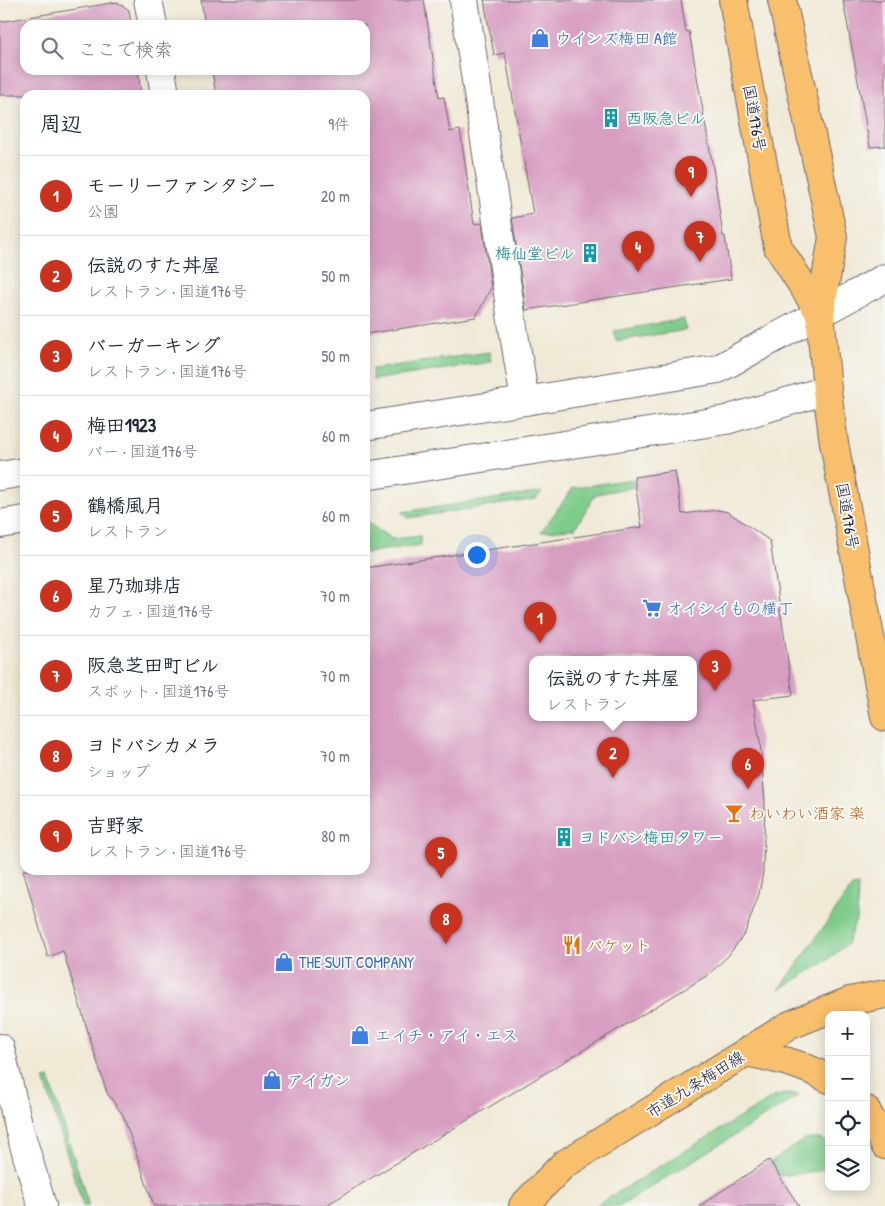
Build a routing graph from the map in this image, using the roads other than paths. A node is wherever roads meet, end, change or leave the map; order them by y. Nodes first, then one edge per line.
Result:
1 (148, 0) edge
2 (464, 0) edge
3 (733, 0) edge
4 (782, 0) edge
5 (792, 0) edge
6 (152, 20) edge
7 (792, 44) junction
8 (162, 75) edge
9 (165, 90) edge
10 (885, 278) edge
11 (820, 314) junction
12 (827, 390) junction
13 (525, 401) junction
14 (370, 425) edge
15 (20, 473) edge
16 (370, 475) edge
17 (0, 476) edge
18 (20, 521) edge
19 (0, 524) edge
20 (885, 717) edge
21 (885, 994) edge
22 (0, 1048) edge
23 (746, 1052) junction
24 (825, 1077) edge
25 (870, 1117) edge
26 (885, 1145) edge
27 (42, 1206) edge
28 (523, 1206) edge

1 - 6 street
2 - 13 street
3 - 11 main road, 国道176号
4 - 7 main road, 国道176号
5 - 7 main road, 国道176号
7 - 11 main road, 国道176号
8 - 9 street
10 - 11 street
11 - 12 main road, 国道176号
11 - 13 street
12 - 16 street
12 - 20 main road, 国道176号
13 - 14 street
15 - 17 street
18 - 19 street
21 - 23 main road, 市道九条梅田線
22 - 27 street
23 - 24 main road
23 - 28 main road, 市道九条梅田線
25 - 26 main road

